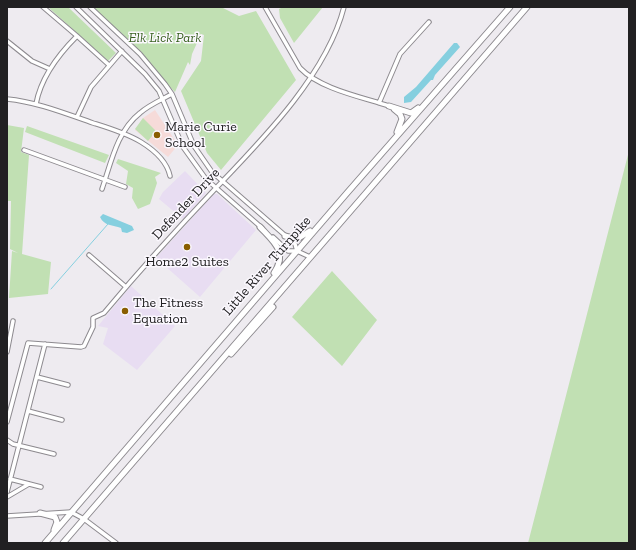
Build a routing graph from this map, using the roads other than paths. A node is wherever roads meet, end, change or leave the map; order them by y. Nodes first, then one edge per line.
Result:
1 (43, 7) edge
2 (76, 7) edge
3 (90, 7) edge
4 (265, 7) edge
5 (344, 7) edge
6 (510, 7) edge
7 (527, 7) edge
8 (429, 22) dead end
9 (78, 36) junction
10 (7, 41) edge
11 (122, 51) junction
12 (109, 65) junction
13 (50, 69) junction
14 (311, 78) junction
15 (172, 94) junction
16 (432, 97) junction
17 (7, 99) edge
18 (163, 99) junction
19 (380, 103) junction
20 (36, 104) junction
21 (389, 106) junction
22 (77, 117) junction
23 (123, 133) junction
24 (394, 139) junction
25 (24, 150) dead end
26 (170, 176) dead end
27 (105, 179) junction
28 (222, 182) junction
29 (125, 187) dead end
30 (102, 189) dead end
31 (215, 189) junction
32 (321, 222) junction
33 (260, 227) junction
34 (285, 236) junction
35 (297, 251) junction
36 (89, 255) dead end
37 (310, 257) junction
38 (126, 287) junction
39 (260, 293) junction
40 (273, 307) dead end
41 (13, 321) dead end
42 (45, 344) junction
43 (7, 352) edge
44 (220, 362) junction
45 (37, 377) junction
46 (68, 385) dead end
47 (28, 411) junction
48 (62, 420) dead end
49 (7, 422) edge
50 (7, 440) edge
51 (20, 445) junction
52 (54, 454) dead end
53 (10, 479) junction
54 (29, 484) junction
55 (41, 488) dead end
56 (7, 492) edge
57 (7, 497) edge
58 (71, 512) junction
59 (40, 513) junction
60 (7, 516) edge
61 (84, 519) junction
62 (46, 542) edge
63 (63, 543) edge
64 (116, 543) edge

1 - 9 street
2 - 11 street
3 - 15 street
4 - 14 street
5 - 14 street, Defender Drive
6 - 16 highway, Little River Turnpike
7 - 37 highway, Little River Turnpike
8 - 19 street
9 - 12 street
9 - 13 street
10 - 13 street
11 - 12 street
11 - 18 street
12 - 22 street
13 - 20 street
14 - 19 street
14 - 28 street, Defender Drive
15 - 18 street
15 - 28 street
16 - 21 highway
16 - 24 highway, Little River Turnpike
17 - 20 street
18 - 23 street
18 - 31 street
19 - 21 street
20 - 22 street
21 - 24 highway
22 - 23 street
23 - 26 street
23 - 27 street
24 - 32 highway, Little River Turnpike
25 - 27 street
27 - 29 street
27 - 30 street
28 - 31 street, Defender Drive
28 - 34 street
31 - 33 street
31 - 38 street, Defender Drive
32 - 34 highway
32 - 35 highway, Little River Turnpike
33 - 35 street
33 - 39 highway
34 - 35 street
35 - 37 street
35 - 39 highway, Little River Turnpike
36 - 38 street
37 - 44 highway, Little River Turnpike
38 - 42 street, Defender Drive
39 - 58 highway, Little River Turnpike
40 - 44 highway
41 - 43 street
42 - 45 street
42 - 49 street
44 - 61 highway, Little River Turnpike
45 - 46 street
45 - 47 street
47 - 48 street
47 - 51 street
50 - 51 street
51 - 52 street
51 - 53 street
53 - 54 street
53 - 56 street
54 - 55 street
54 - 57 street
58 - 59 street
58 - 61 street
58 - 62 highway, Little River Turnpike
59 - 60 street
59 - 62 highway
61 - 63 highway, Little River Turnpike
61 - 64 street

